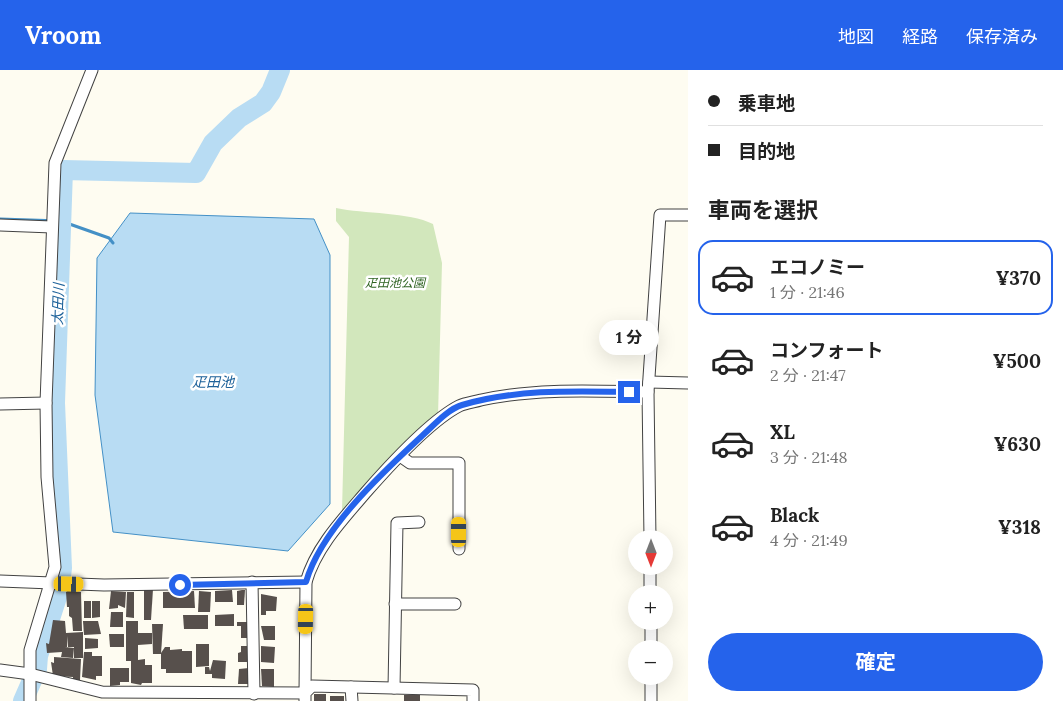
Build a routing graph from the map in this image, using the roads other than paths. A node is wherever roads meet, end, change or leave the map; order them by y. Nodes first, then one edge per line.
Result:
1 (92, 70) edge
2 (688, 215) edge
3 (0, 225) edge
4 (52, 227) junction
5 (688, 383) edge
6 (648, 387) junction
7 (46, 403) junction
8 (0, 404) edge
9 (400, 456) junction
10 (419, 522) dead end
11 (650, 530) edge
12 (459, 549) dead end
13 (0, 581) edge
14 (252, 582) junction
15 (306, 582) junction
16 (52, 584) junction
17 (396, 604) junction
18 (455, 604) dead end
19 (0, 670) edge
20 (30, 674) junction
21 (651, 685) edge
22 (352, 687) junction
23 (395, 688) junction
24 (254, 694) junction
25 (438, 695) edge
26 (305, 697) edge
27 (30, 701) edge
28 (352, 701) edge
29 (397, 701) edge
30 (473, 701) edge
31 (652, 701) edge

1 - 4 street
2 - 6 street
3 - 4 street
4 - 7 street
5 - 6 street
6 - 9 street
6 - 11 street
7 - 8 street
7 - 16 street
9 - 12 street
9 - 15 street
10 - 17 street
13 - 16 street
14 - 15 street
14 - 16 street
14 - 24 street
15 - 26 street
16 - 20 street
17 - 18 street
17 - 23 street
19 - 20 street
20 - 24 street
20 - 27 street
21 - 31 street
22 - 23 street
22 - 26 street
22 - 28 street
23 - 25 street
23 - 29 street
24 - 26 street
25 - 30 street

